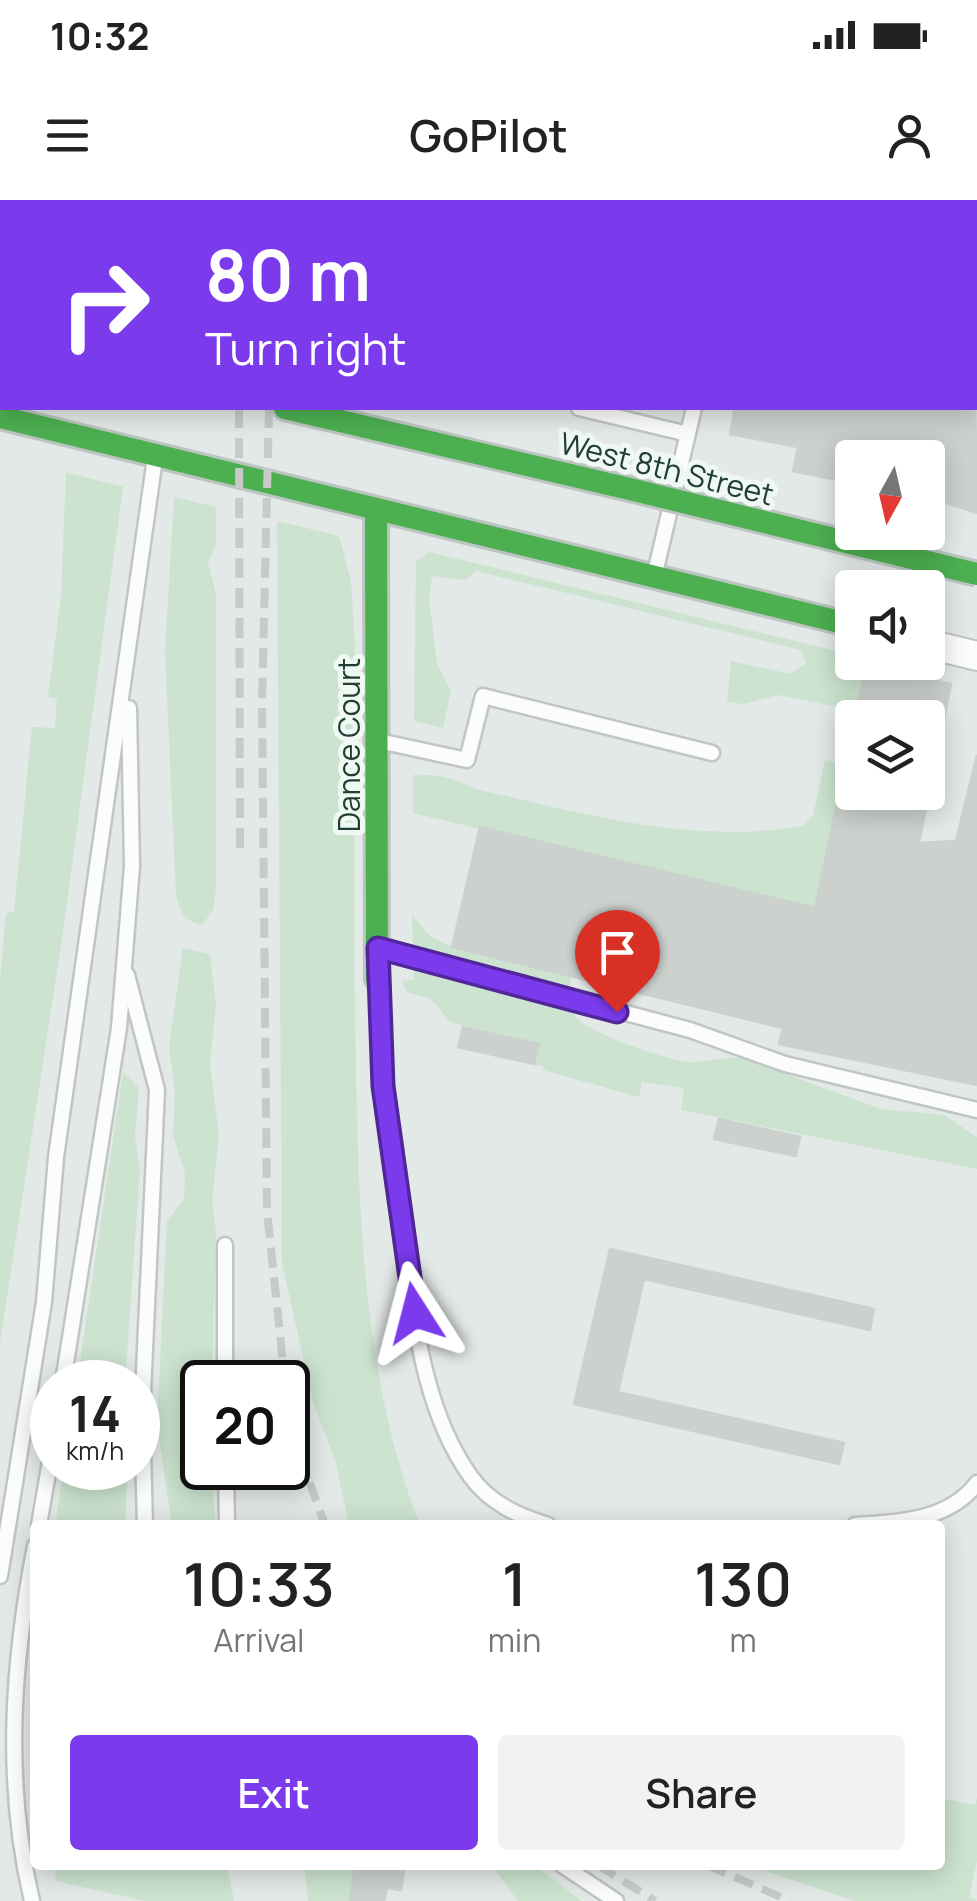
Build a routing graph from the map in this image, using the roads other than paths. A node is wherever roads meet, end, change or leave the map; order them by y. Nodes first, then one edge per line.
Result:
1 (294, 410) edge
2 (587, 410) edge
3 (694, 410) edge
4 (0, 417) edge
5 (688, 434) junction
6 (155, 457) junction
7 (376, 511) junction
8 (977, 574) edge
9 (654, 578) junction
10 (835, 622) edge
11 (130, 642) junction
12 (945, 648) edge
13 (977, 656) edge
14 (378, 741) junction
15 (712, 753) dead end
16 (378, 948) junction
17 (125, 966) junction
18 (377, 979) joint
19 (977, 1110) edge
20 (224, 1245) dead end
21 (67, 1360) edge
22 (225, 1360) edge
23 (977, 1482) edge
24 (45, 1490) edge
25 (226, 1490) edge
26 (40, 1520) edge
27 (145, 1520) edge
28 (227, 1520) edge
29 (535, 1520) edge
30 (909, 1520) edge
31 (0, 1576) edge
32 (30, 1579) edge
33 (21, 1857) junction
34 (570, 1870) edge
35 (22, 1901) edge
36 (32, 1901) edge
37 (616, 1901) edge

1 - 8 street, West 8th Street, bridge
2 - 5 lane
3 - 5 lane
4 - 6 street
5 - 9 lane
6 - 7 street
6 - 11 lane
7 - 9 street
7 - 14 street, Dance Court
9 - 10 street
11 - 17 lane
11 - 31 lane
12 - 13 street
14 - 15 lane
14 - 16 street, Dance Court
16 - 18 street, Dance Court
16 - 19 lane
17 - 21 lane
17 - 27 lane
18 - 29 lane
20 - 22 lane
23 - 30 lane
24 - 26 lane
25 - 28 lane
32 - 33 lane
33 - 35 lane
33 - 36 lane
34 - 37 lane

